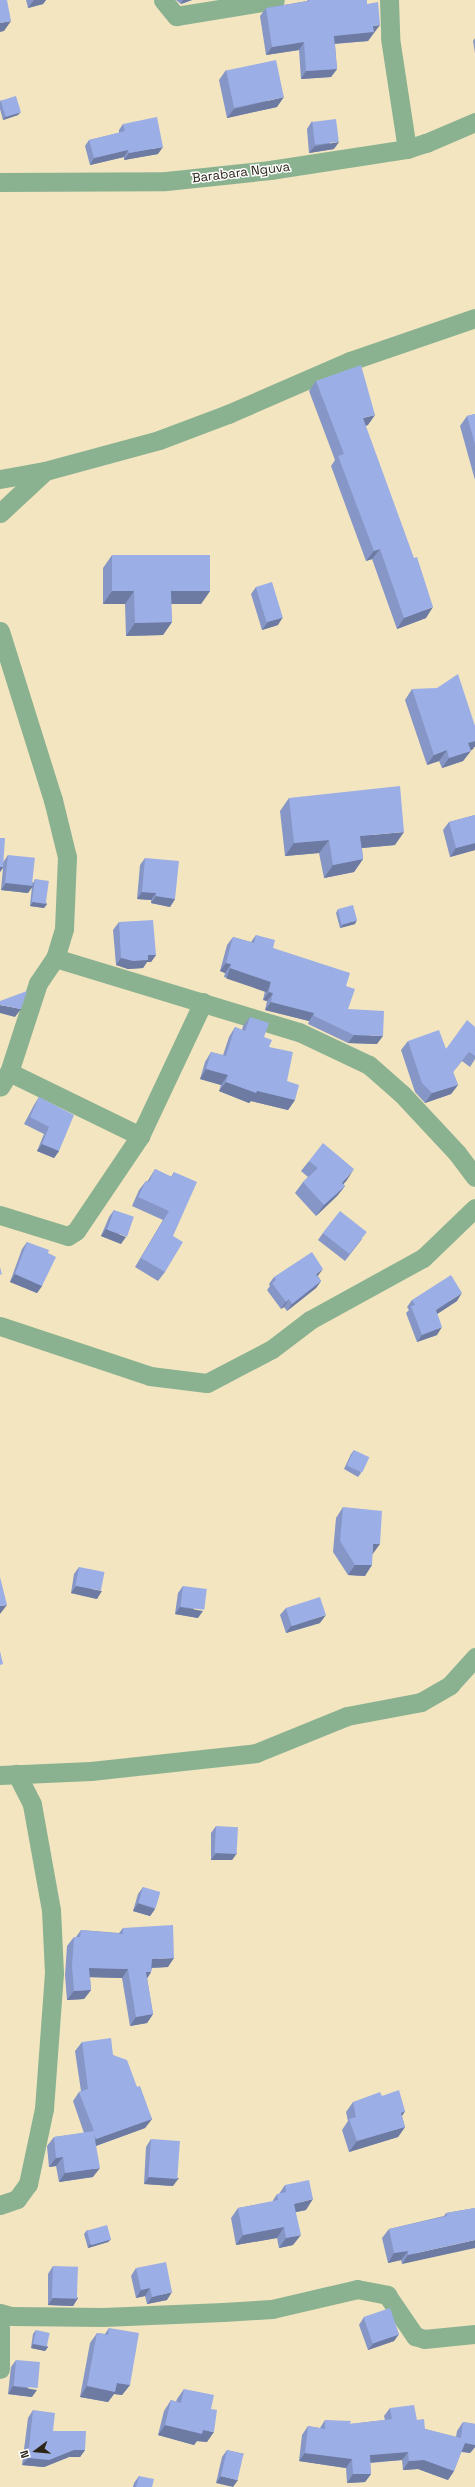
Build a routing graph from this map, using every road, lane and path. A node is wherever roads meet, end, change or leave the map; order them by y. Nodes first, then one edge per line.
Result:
1 (162, 0) edge
2 (275, 0) edge
3 (389, 0) edge
4 (475, 122) edge
5 (407, 149) junction
6 (0, 182) edge
7 (475, 318) edge
8 (45, 471) junction
9 (0, 479) edge
10 (0, 513) edge
11 (0, 631) edge
12 (55, 958) junction
13 (203, 1002) junction
14 (5, 1079) edge
15 (140, 1136) junction
16 (475, 1177) edge
17 (475, 1208) edge
18 (0, 1215) edge
19 (0, 1326) edge
20 (475, 1657) edge
21 (8, 1775) edge
22 (0, 2205) edge
23 (0, 2313) edge
24 (0, 2327) edge
25 (475, 2334) edge
26 (0, 2369) edge

1 - 2 street
3 - 5 street
4 - 5 street, Barabara Nguva
5 - 6 street, Barabara Nguva
7 - 8 street
8 - 9 street
8 - 10 street
11 - 12 street
12 - 13 street
12 - 14 street
13 - 15 street
13 - 16 street
14 - 15 street
15 - 18 street
17 - 19 street
20 - 21 street
21 - 22 street
23 - 25 street
24 - 26 street

